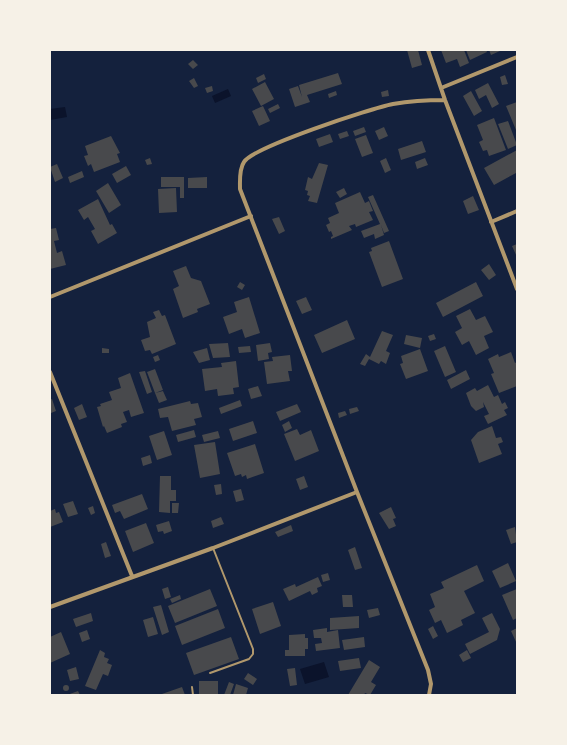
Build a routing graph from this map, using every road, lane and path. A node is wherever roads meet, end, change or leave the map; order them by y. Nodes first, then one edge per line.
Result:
1 (428, 50) edge
2 (517, 57) edge
3 (441, 88) junction
4 (444, 100) junction
5 (517, 211) edge
6 (251, 216) junction
7 (491, 222) junction
8 (517, 289) edge
9 (50, 297) edge
10 (50, 372) edge
11 (357, 492) junction
12 (213, 548) junction
13 (132, 576) junction
14 (50, 607) edge
15 (210, 673) dead end
16 (192, 687) dead end
17 (192, 695) edge
18 (429, 695) edge

1 - 3 street
2 - 3 street
3 - 4 street
4 - 6 street
4 - 7 street
5 - 7 street
6 - 9 street
6 - 11 street
7 - 8 street
10 - 13 street
11 - 12 street
11 - 18 street
12 - 13 street
12 - 15 lane
13 - 14 street
16 - 17 lane

